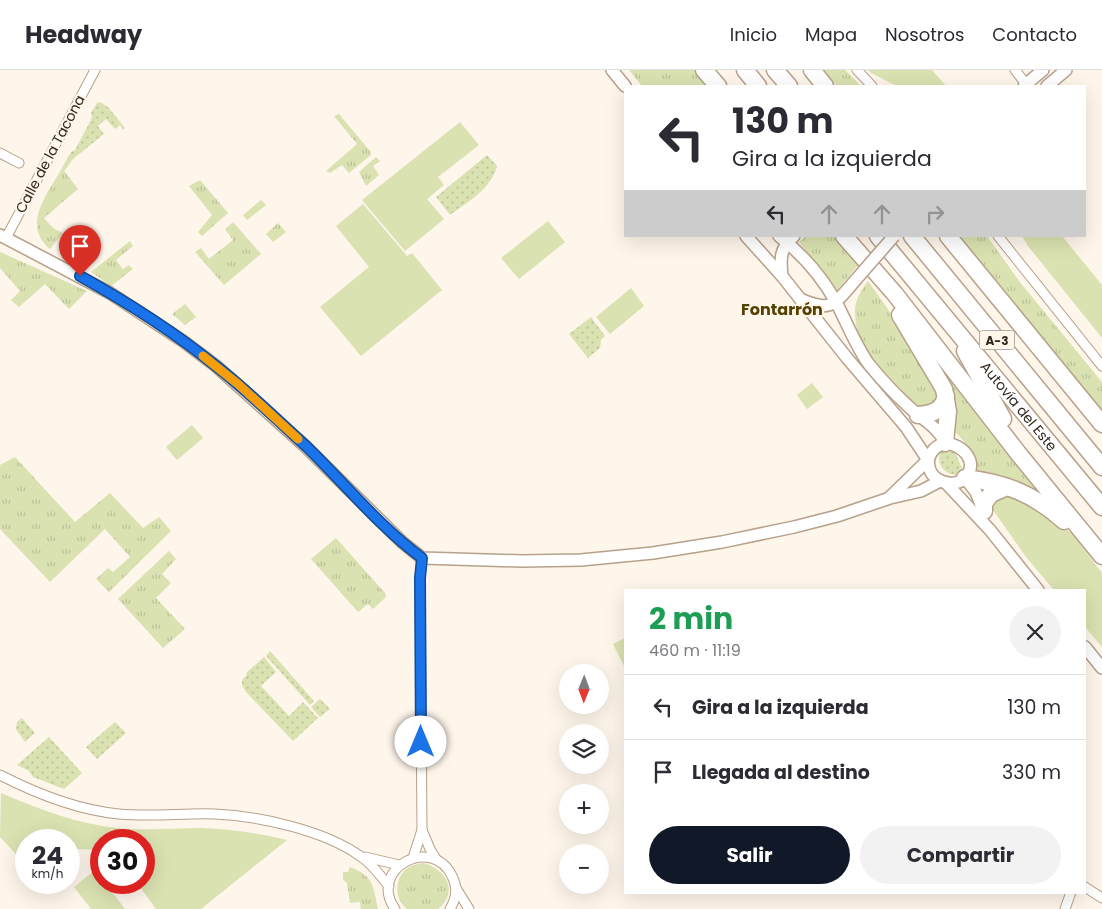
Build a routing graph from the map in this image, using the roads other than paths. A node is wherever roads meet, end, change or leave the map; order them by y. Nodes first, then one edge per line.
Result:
1 (95, 70) edge
2 (612, 70) edge
3 (704, 70) edge
4 (745, 70) edge
5 (775, 70) edge
6 (812, 70) edge
7 (857, 70) edge
8 (1044, 70) edge
9 (1066, 70) edge
10 (864, 78) junction
11 (1021, 79) edge
12 (624, 85) edge
13 (717, 85) edge
14 (757, 85) edge
15 (787, 85) edge
16 (824, 85) edge
17 (871, 85) edge
18 (876, 85) edge
19 (1048, 85) edge
20 (0, 153) edge
21 (19, 163) dead end
22 (3, 236) edge
23 (747, 237) edge
24 (845, 237) edge
25 (845, 237) edge
26 (879, 237) edge
27 (893, 237) edge
28 (913, 237) edge
29 (949, 237) edge
30 (999, 237) edge
31 (1006, 237) edge
32 (787, 238) edge
33 (1017, 261) junction
34 (782, 276) junction
35 (853, 283) junction
36 (800, 298) junction
37 (836, 302) junction
38 (952, 324) junction
39 (847, 326) junction
40 (1102, 366) edge
41 (946, 396) junction
42 (918, 415) junction
43 (1102, 424) edge
44 (945, 443) junction
45 (928, 460) junction
46 (1102, 467) edge
47 (965, 478) junction
48 (943, 482) junction
49 (1007, 487) junction
50 (1053, 496) junction
51 (890, 498) junction
52 (1102, 507) edge
53 (984, 511) junction
54 (990, 530) junction
55 (1098, 551) edge
56 (422, 558) junction
57 (1037, 589) edge
58 (1086, 648) edge
59 (1102, 668) edge
60 (0, 775) edge
61 (422, 830) junction
62 (362, 857) junction
63 (413, 858) junction
64 (436, 859) junction
65 (399, 866) junction
66 (388, 886) junction
67 (456, 888) junction
68 (1086, 888) edge
69 (1070, 894) edge
70 (1102, 898) edge
71 (395, 909) edge
72 (450, 909) edge
73 (469, 909) edge
74 (1064, 909) edge

1 - 22 street, Calle de la Tacona
2 - 12 street
3 - 13 highway
4 - 14 highway
5 - 15 highway
6 - 16 highway
7 - 10 street
8 - 11 street
9 - 19 street
10 - 17 street
10 - 18 street
20 - 21 street
22 - 56 street
23 - 34 street
24 - 41 highway
25 - 50 highway
26 - 38 highway, Autovía del Este / A-3
27 - 35 street, bridge
28 - 46 highway, Autovía del Este / A-3
29 - 43 highway
30 - 33 street
31 - 33 street
32 - 34 street
32 - 37 street
33 - 40 street
34 - 36 street
35 - 37 street
35 - 39 street
36 - 37 street
36 - 45 street
37 - 39 street
38 - 50 highway
38 - 52 highway, Autovía del Este / A-3
39 - 42 street
41 - 42 highway
41 - 44 highway
42 - 44 street
44 - 45 street
44 - 47 street
45 - 48 street
45 - 51 street
47 - 48 street
47 - 49 highway
47 - 53 street
48 - 51 street
48 - 54 street
49 - 53 highway
49 - 55 highway
50 - 55 highway
51 - 56 street
53 - 54 street
54 - 57 street
56 - 61 street
58 - 59 street
60 - 62 street
61 - 63 street
61 - 64 street
62 - 65 street
62 - 66 street
63 - 64 street
63 - 65 street
64 - 67 street
65 - 66 street
66 - 71 street
67 - 72 street
67 - 73 street
68 - 70 street
69 - 74 street

